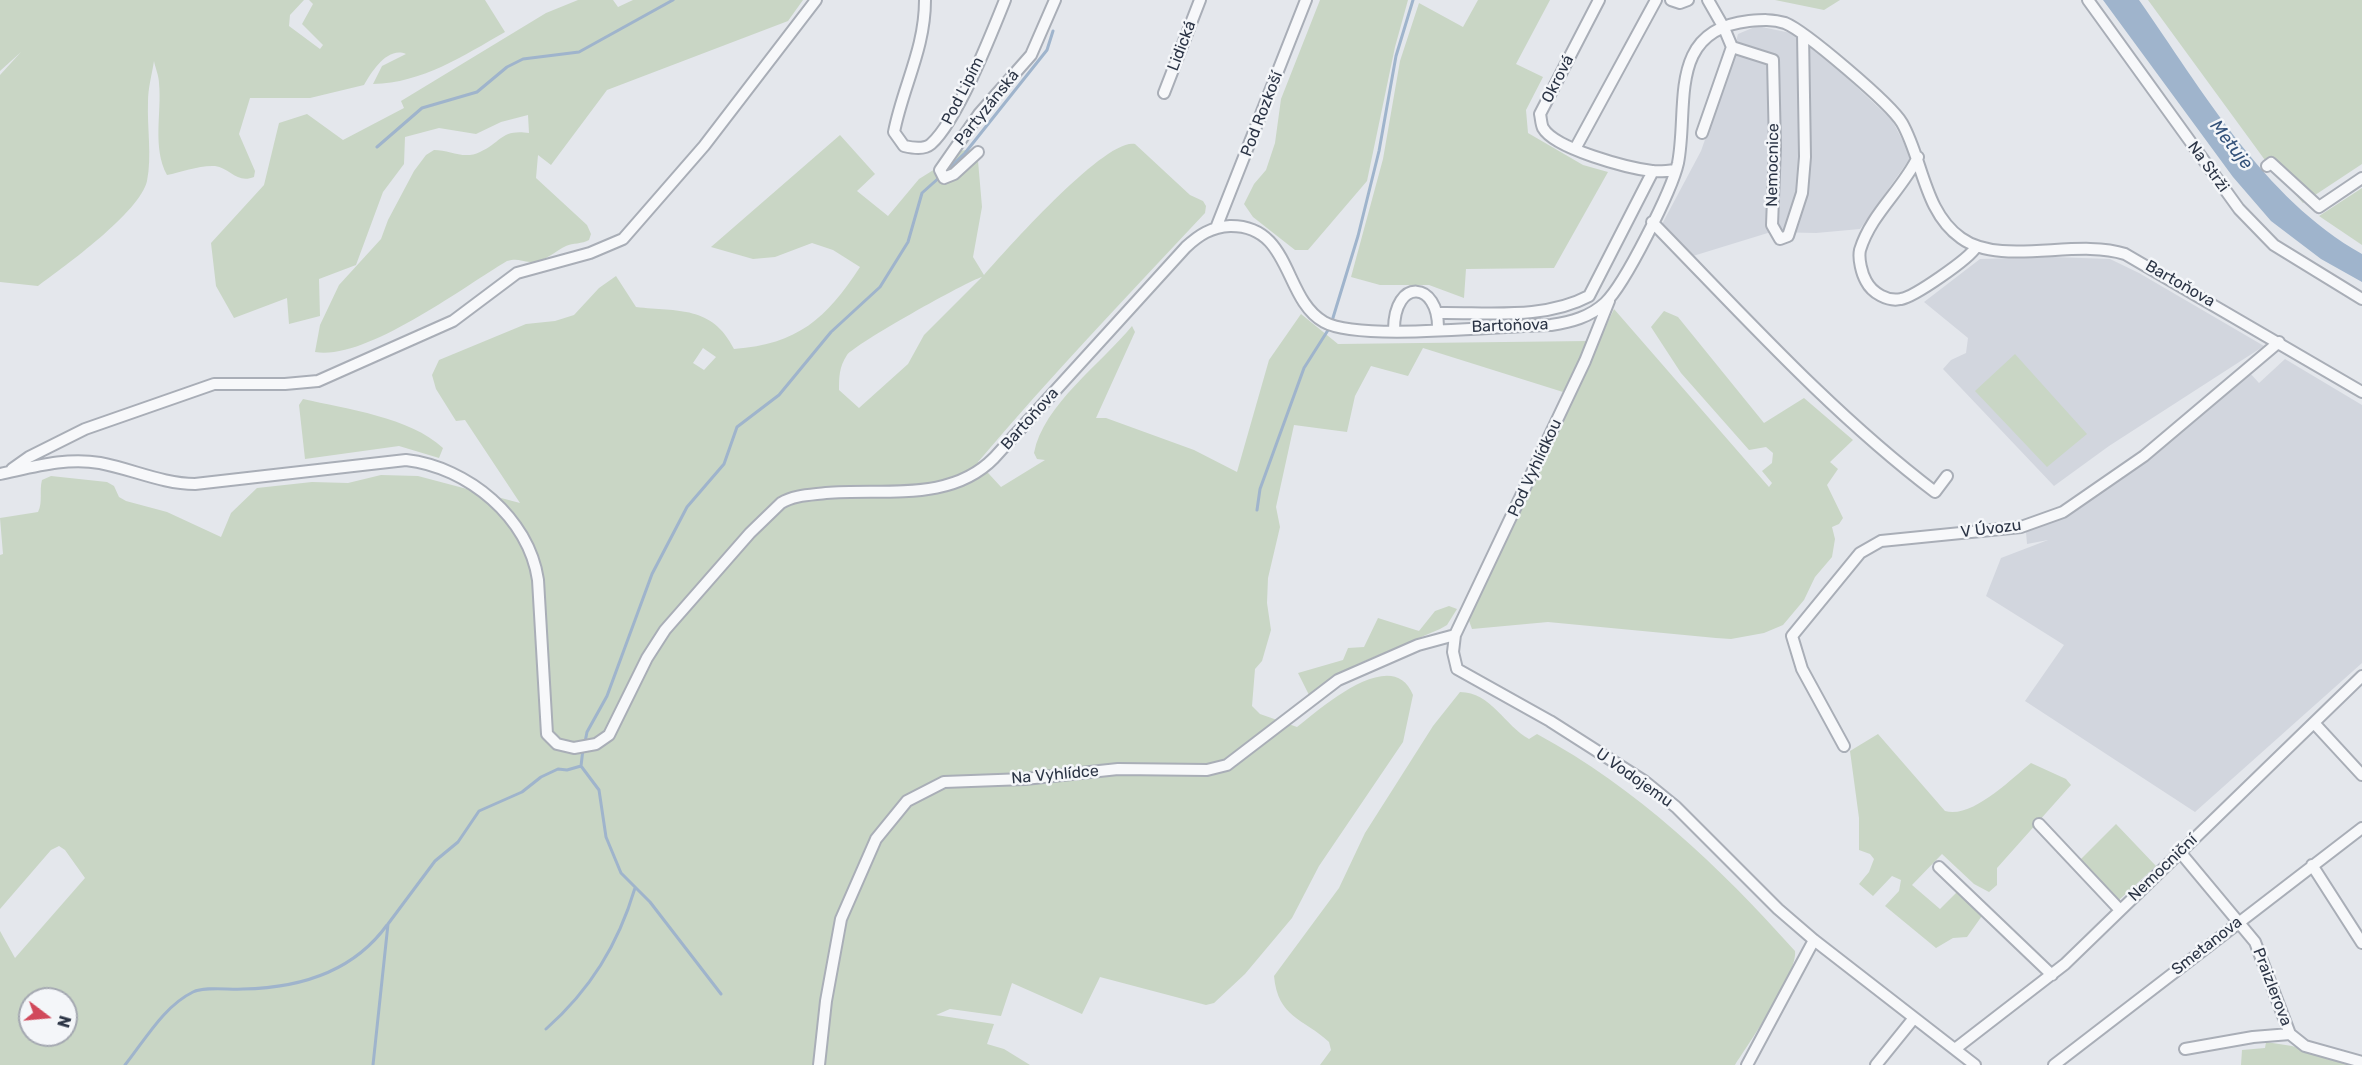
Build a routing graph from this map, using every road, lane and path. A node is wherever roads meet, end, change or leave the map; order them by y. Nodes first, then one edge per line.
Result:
1 (816, 0) edge
2 (925, 0) edge
3 (1005, 0) edge
4 (1055, 0) edge
5 (1200, 0) edge
6 (1306, 0) edge
7 (1599, 0) edge
8 (1656, 0) edge
9 (1671, 0) edge
10 (1688, 0) edge
11 (1708, 0) edge
12 (2088, 0) edge
13 (1724, 28) junction
14 (1803, 34) junction
15 (1737, 49) junction
16 (1164, 93) dead end
17 (1702, 133) dead end
18 (1575, 149) junction
19 (978, 152) dead end
20 (1918, 157) junction
21 (2267, 166) dead end
22 (1676, 170) junction
23 (1653, 171) junction
24 (2362, 178) edge
25 (1652, 222) junction
26 (1216, 228) junction
27 (1976, 247) junction
28 (1610, 298) junction
29 (2362, 299) edge
30 (1443, 313) junction
31 (1438, 329) junction
32 (1395, 330) junction
33 (2279, 342) junction
34 (2362, 392) edge
35 (3, 474) edge
36 (1947, 476) dead end
37 (1455, 635) junction
38 (2362, 676) edge
39 (2314, 723) junction
40 (1844, 746) dead end
41 (2362, 775) edge
42 (2039, 824) dead end
43 (2362, 828) edge
44 (2180, 852) junction
45 (2312, 865) junction
46 (1939, 867) dead end
47 (2120, 910) junction
48 (2239, 921) junction
49 (1814, 940) junction
50 (2362, 943) edge
51 (2052, 975) junction
52 (1914, 1018) junction
53 (2290, 1034) junction
54 (1955, 1049) junction
55 (2185, 1050) dead end
56 (2362, 1062) edge
57 (819, 1065) edge
58 (1747, 1065) edge
59 (1876, 1065) edge
60 (1975, 1065) edge
61 (2054, 1065) edge

1 - 35 street
2 - 3 street, Pod Lipím
4 - 19 street, Partyzánská
5 - 16 street, Lidická
6 - 26 street, Pod Rozkoší
7 - 18 street, Okrová
8 - 18 street
9 - 10 street
11 - 13 street
12 - 29 street, Na Strži
13 - 14 street, Bartoňova
13 - 15 street
13 - 22 street, Bartoňova
14 - 15 street, Nemocnice
14 - 20 street, Bartoňova
15 - 17 street
18 - 23 street, Okrová
20 - 27 street, Bartoňova
20 - 27 street
21 - 24 street
22 - 23 street, Okrová
22 - 25 street, Bartoňova
23 - 30 street
25 - 28 street, Bartoňova
25 - 36 street
26 - 32 street, Bartoňova
26 - 35 street, Bartoňova
27 - 33 street, Bartoňova
28 - 31 street, Bartoňova
28 - 37 street, Pod Vyhlídkou
30 - 31 street
30 - 32 street
31 - 32 street, Bartoňova
33 - 34 street, Bartoňova
33 - 40 street, V Úvozu
37 - 49 street, U Vodojemu
37 - 57 street, Na Vyhlídce
38 - 39 street, Nemocniční
39 - 41 street
39 - 44 street, Nemocniční
42 - 47 street
43 - 45 street, Smetanova
44 - 47 street, Nemocniční
44 - 48 street, Praizlerova
45 - 48 street, Smetanova
45 - 50 street
46 - 51 street
47 - 51 street, Nemocniční
48 - 53 street, Praizlerova
48 - 61 street, Smetanova
49 - 52 street, U Vodojemu
49 - 58 street
51 - 54 street, Nemocniční
52 - 54 street, U Vodojemu
52 - 59 street
53 - 55 street
53 - 56 street, Praizlerova
54 - 60 street, U Vodojemu

